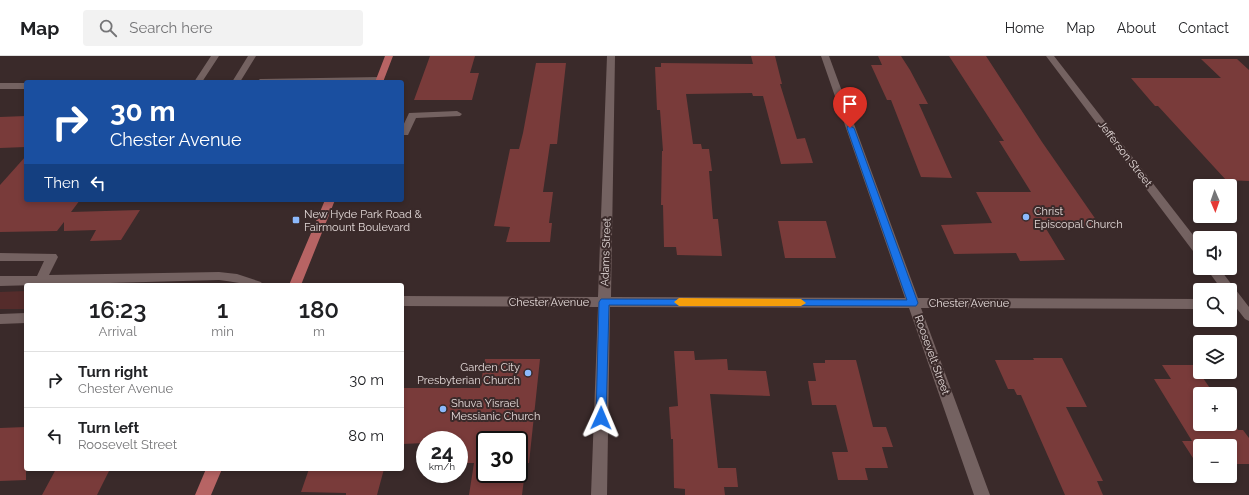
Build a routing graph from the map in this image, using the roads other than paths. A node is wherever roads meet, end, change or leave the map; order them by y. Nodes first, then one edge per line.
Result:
1 (216, 56) edge
2 (252, 56) edge
3 (389, 56) edge
4 (611, 56) edge
5 (825, 56) edge
6 (1050, 56) edge
7 (199, 80) edge
8 (237, 80) edge
9 (379, 80) edge
10 (0, 86) edge
11 (24, 86) edge
12 (457, 114) dead end
13 (405, 133) dead end
14 (329, 202) edge
15 (1193, 243) edge
16 (0, 257) edge
17 (1218, 275) edge
18 (41, 280) junction
19 (0, 281) edge
20 (252, 283) edge
21 (296, 283) edge
22 (1224, 283) edge
23 (404, 301) edge
24 (604, 302) junction
25 (913, 303) junction
26 (1193, 304) edge
27 (1240, 304) edge
28 (1249, 316) edge
29 (24, 318) edge
30 (0, 319) edge
31 (213, 471) edge
32 (203, 495) edge
33 (599, 495) edge
34 (982, 495) edge

1 - 7 street
2 - 8 street
3 - 9 main road
4 - 24 street, Adams Street
5 - 25 street, Roosevelt Street
6 - 15 street, Jefferson Street
10 - 11 street
12 - 13 street
14 - 21 main road
16 - 18 street
17 - 22 street
18 - 19 street
18 - 20 street
23 - 24 street, Chester Avenue
24 - 25 street, Chester Avenue
24 - 33 street, Adams Street
25 - 26 street, Chester Avenue
25 - 34 street, Roosevelt Street
27 - 28 street
29 - 30 street
31 - 32 main road

